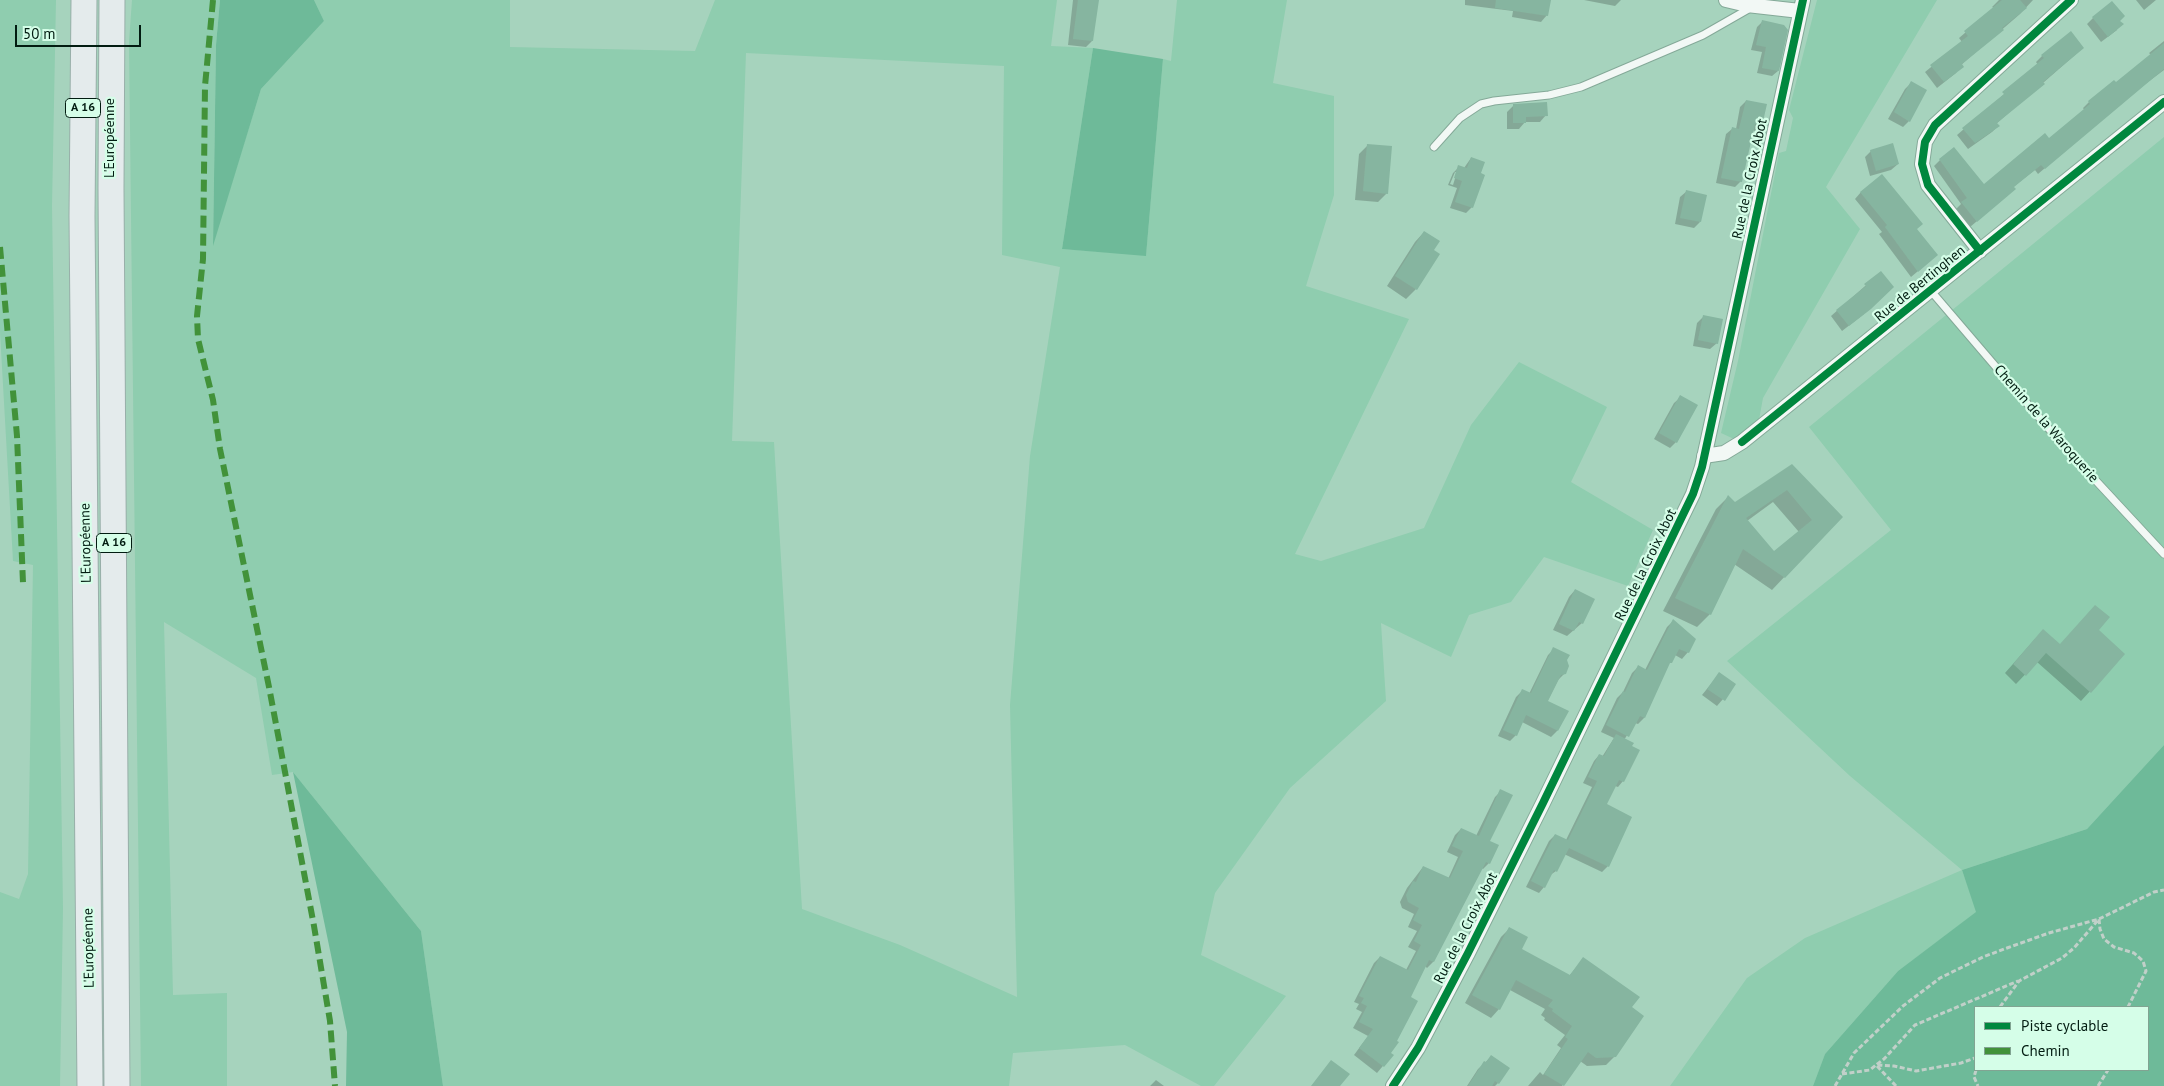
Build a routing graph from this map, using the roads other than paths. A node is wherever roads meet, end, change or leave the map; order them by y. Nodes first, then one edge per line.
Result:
1 (70, 0) edge
2 (84, 0) edge
3 (112, 0) edge
4 (1726, 0) edge
5 (2071, 0) edge
6 (1801, 5) edge
7 (1754, 6) junction
8 (2164, 102) edge
9 (1434, 147) dead end
10 (82, 216) junction
11 (1980, 251) junction
12 (1931, 291) junction
13 (1704, 456) junction
14 (2164, 554) edge
15 (90, 1086) edge
16 (117, 1086) edge
17 (1393, 1086) edge

1 - 10 highway
2 - 10 highway, L'Européenne / A 16
3 - 16 highway, L'Européenne / A 16
4 - 7 street
5 - 11 street
6 - 7 street
6 - 13 street, Rue de la Croix Abot
7 - 9 lane
8 - 11 street, Rue de Bertinghen
10 - 15 highway, L'Européenne / A 16
11 - 12 street, Rue de Bertinghen
12 - 13 street, Rue de Bertinghen
12 - 14 lane, Chemin de la Waroquerie
13 - 17 street, Rue de la Croix Abot

